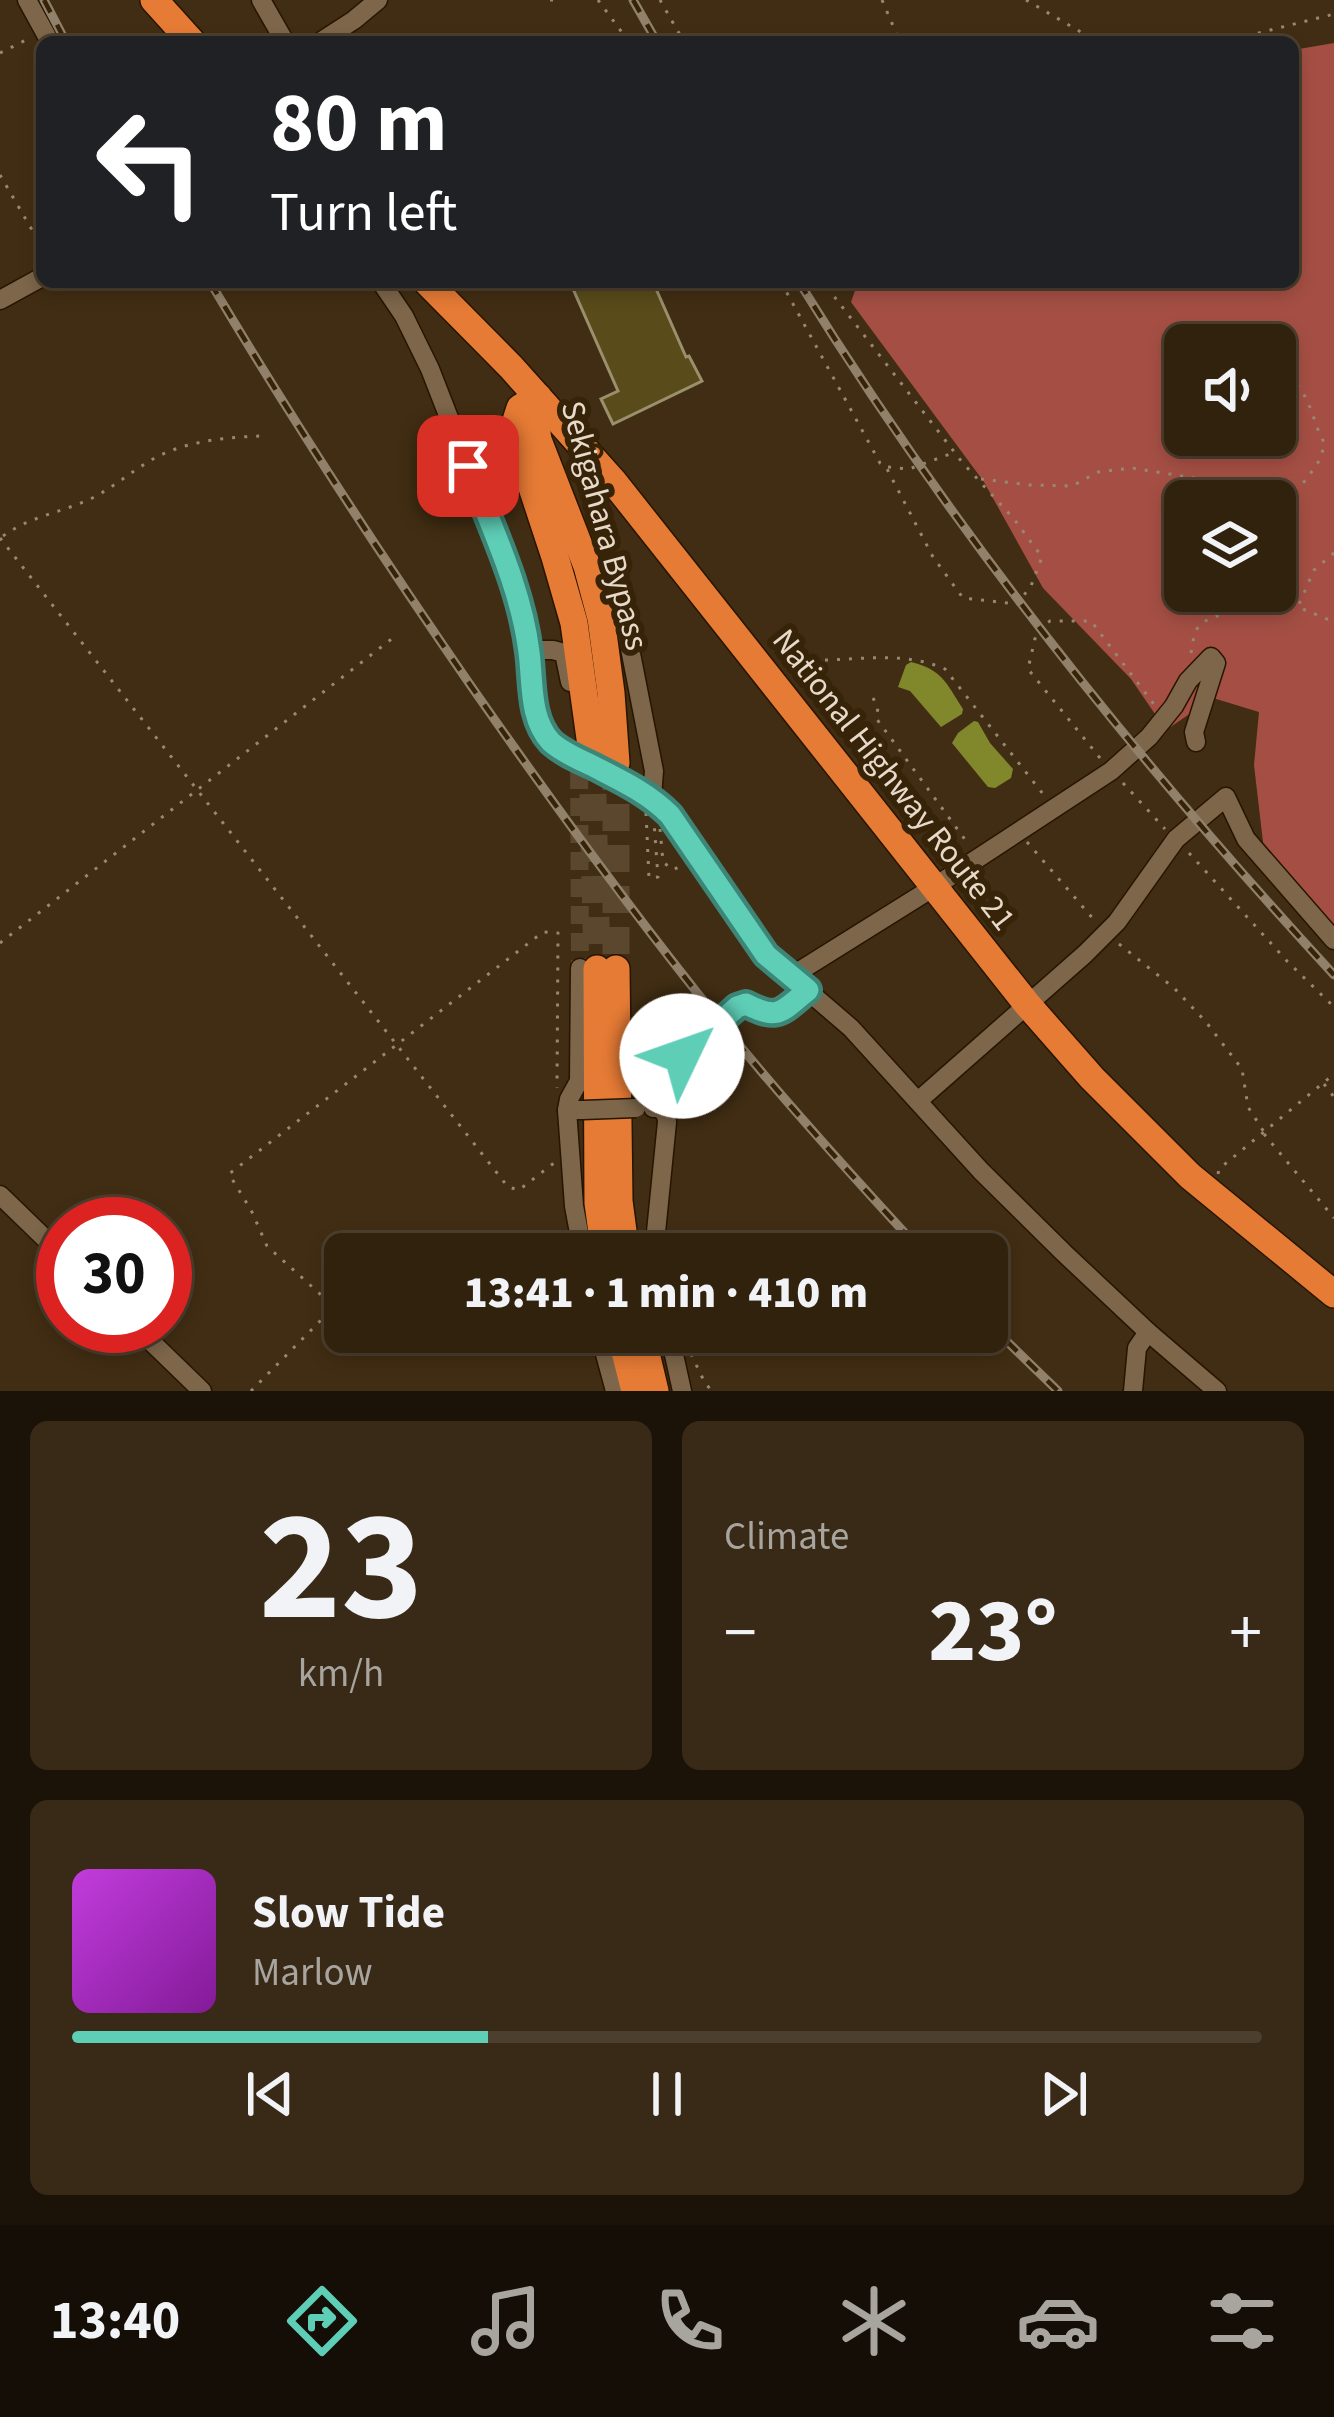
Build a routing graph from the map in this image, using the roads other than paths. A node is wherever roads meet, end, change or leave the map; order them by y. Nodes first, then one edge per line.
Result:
1 (27, 0) edge
2 (154, 0) edge
3 (261, 0) edge
4 (378, 0) edge
5 (47, 36) edge
6 (187, 36) edge
7 (282, 36) edge
8 (329, 36) edge
9 (36, 280) edge
10 (385, 288) edge
11 (433, 288) edge
12 (0, 300) edge
13 (530, 388) junction
14 (613, 481) junction
15 (543, 483) junction
16 (587, 566) junction
17 (529, 650) junction
18 (1196, 742) dead end
19 (589, 753) junction
20 (649, 803) junction
21 (934, 887) junction
22 (1334, 940) edge
23 (598, 969) junction
24 (790, 977) junction
25 (808, 990) junction
26 (1027, 1004) junction
27 (918, 1101) junction
28 (659, 1108) junction
29 (575, 1110) junction
30 (0, 1195) edge
31 (36, 1230) edge
32 (579, 1233) edge
33 (602, 1233) edge
34 (624, 1233) edge
35 (656, 1233) edge
36 (1334, 1294) edge
37 (1148, 1332) junction
38 (163, 1353) edge
39 (604, 1353) edge
40 (625, 1353) edge
41 (646, 1353) edge
42 (674, 1353) edge
43 (202, 1391) edge
44 (615, 1391) edge
45 (635, 1391) edge
46 (655, 1391) edge
47 (682, 1391) edge
48 (1132, 1391) edge
49 (1217, 1391) edge

1 - 5 street
2 - 6 highway
3 - 7 street
4 - 8 street
9 - 12 street
10 - 17 street
11 - 13 highway, National Highway Route 21
13 - 14 highway, National Highway Route 21
13 - 15 highway, Sekigahara Bypass
14 - 15 highway
14 - 21 highway, National Highway Route 21
15 - 16 highway, Sekigahara Bypass
15 - 19 highway, Sekigahara Bypass
16 - 19 highway, Sekigahara Bypass
16 - 20 street
17 - 19 street
17 - 19 street
18 - 21 street
19 - 20 street, bridge
20 - 24 street
21 - 24 street
21 - 26 highway, National Highway Route 21
22 - 26 street
23 - 29 street
23 - 33 highway
23 - 34 highway
24 - 25 street
25 - 27 street
25 - 28 street
26 - 27 street
26 - 36 highway, National Highway Route 21
27 - 37 street
28 - 29 street, bridge
28 - 35 street
29 - 32 street
30 - 31 street
37 - 48 street
37 - 49 street
38 - 43 street
39 - 44 street
40 - 45 highway
41 - 46 highway
42 - 47 street

